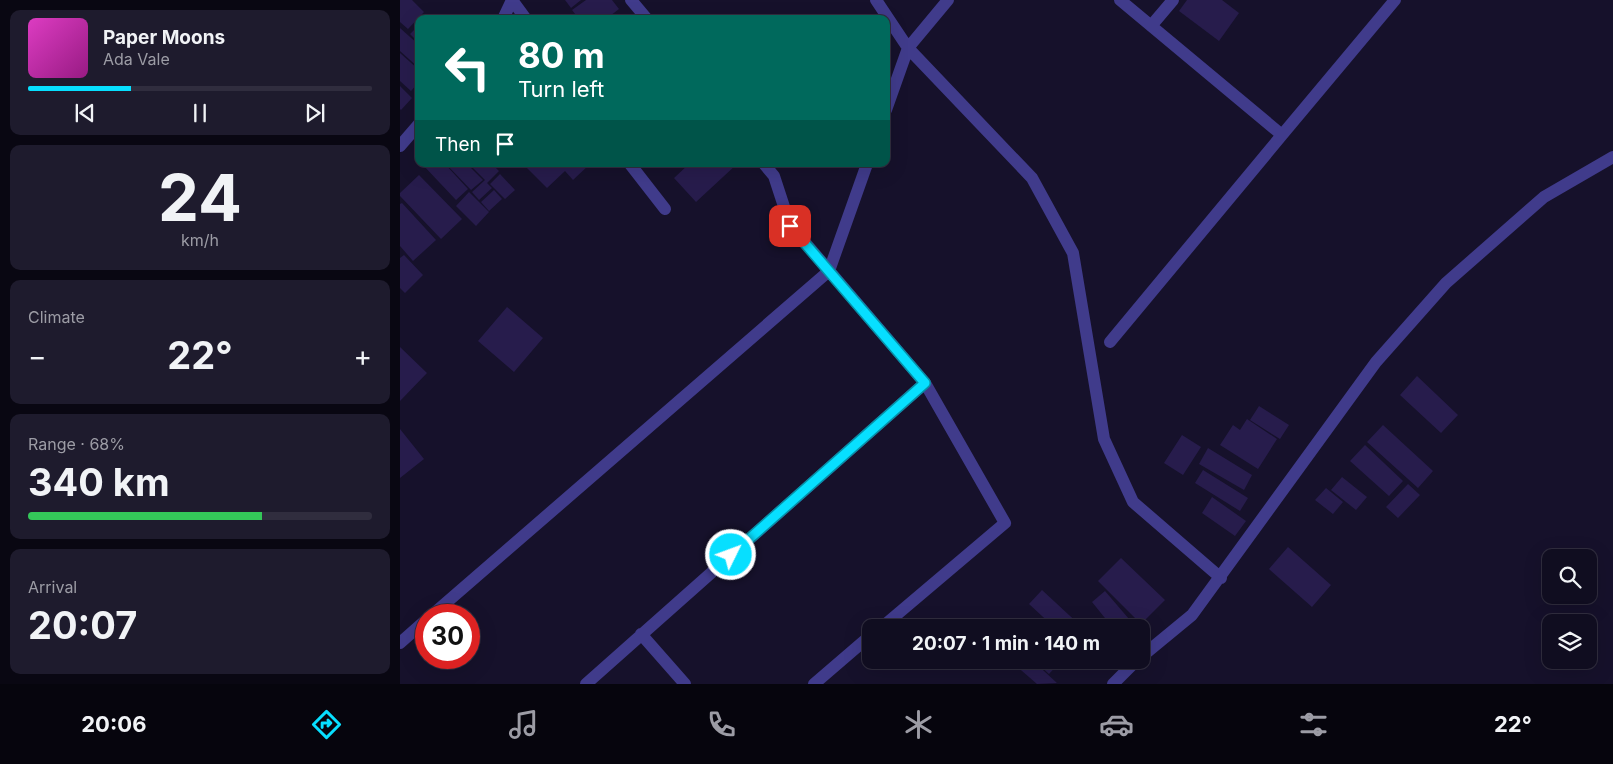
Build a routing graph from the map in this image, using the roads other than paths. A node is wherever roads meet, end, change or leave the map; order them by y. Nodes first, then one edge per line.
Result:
1 (512, 0) edge
2 (631, 0) edge
3 (876, 0) edge
4 (948, 0) edge
5 (1120, 0) edge
6 (1173, 0) edge
7 (1395, 0) edge
8 (505, 15) edge
9 (523, 15) edge
10 (644, 15) edge
11 (886, 15) edge
12 (890, 21) edge
13 (1152, 26) junction
14 (908, 48) junction
15 (890, 99) edge
16 (415, 129) edge
17 (1282, 135) junction
18 (400, 146) edge
19 (1613, 157) edge
20 (632, 167) edge
21 (766, 167) edge
22 (866, 167) edge
23 (665, 208) dead end
24 (829, 271) junction
25 (1110, 342) dead end
26 (925, 383) junction
27 (1220, 578) junction
28 (445, 604) edge
29 (892, 619) edge
30 (415, 630) edge
31 (641, 634) junction
32 (400, 643) edge
33 (862, 643) edge
34 (1150, 650) edge
35 (1128, 669) edge
36 (586, 684) edge
37 (685, 684) edge
38 (814, 684) edge
39 (1113, 684) edge

1 - 8 street
1 - 9 street
2 - 10 street
3 - 11 street
4 - 14 street
5 - 13 street
6 - 13 street
7 - 17 street
12 - 14 street
13 - 17 street
14 - 15 street
14 - 27 street
16 - 18 street
17 - 25 street
19 - 27 street
20 - 23 street
21 - 24 street
22 - 24 street
24 - 26 street
24 - 28 street
26 - 29 street
26 - 31 street
27 - 34 street
30 - 32 street
31 - 36 street
31 - 37 street
33 - 38 street
35 - 39 street

